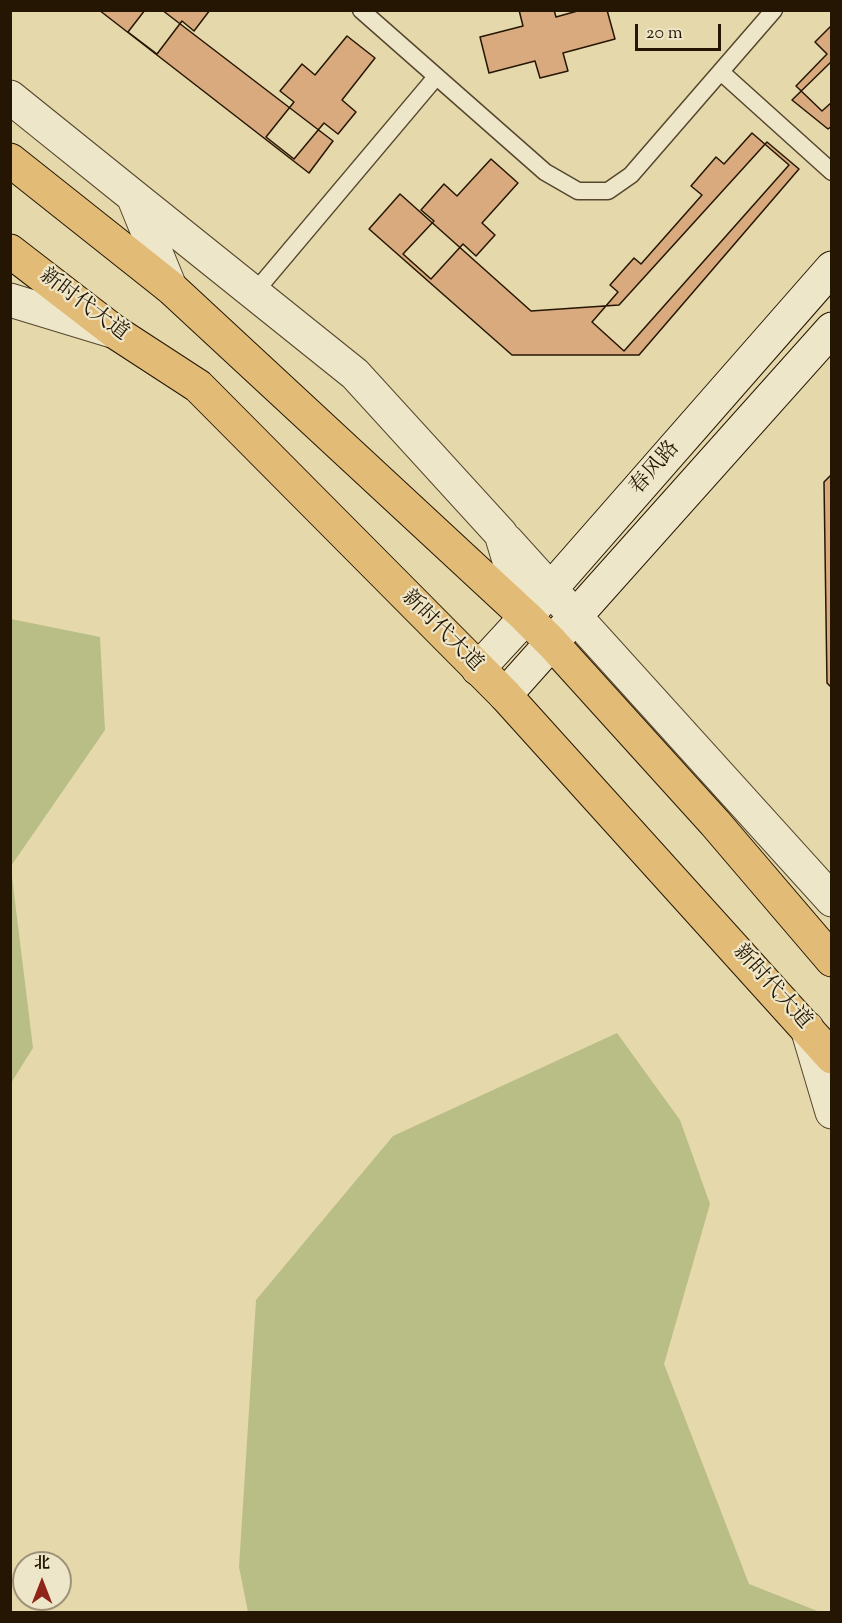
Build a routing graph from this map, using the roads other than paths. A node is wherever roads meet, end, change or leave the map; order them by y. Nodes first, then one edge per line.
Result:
1 (361, 10) edge
2 (774, 10) edge
3 (721, 72) junction
4 (436, 76) junction
5 (10, 97) edge
6 (10, 160) edge
7 (831, 172) edge
8 (134, 196) junction
9 (10, 251) edge
10 (831, 268) edge
11 (170, 287) junction
12 (254, 293) junction
13 (10, 300) edge
14 (831, 329) edge
15 (115, 332) junction
16 (501, 534) junction
17 (551, 589) junction
18 (526, 617) junction
19 (576, 617) junction
20 (552, 643) junction
21 (478, 669) junction
22 (505, 695) junction
23 (831, 900) edge
24 (831, 960) edge
25 (807, 1028) junction
26 (831, 1057) edge
27 (831, 1112) edge

1 - 4 lane
2 - 3 lane
3 - 4 lane
3 - 7 lane
4 - 12 lane
5 - 8 street
6 - 11 main road
8 - 11 street
8 - 12 street
9 - 15 main road, 新时代大道
10 - 17 street, 春风路
11 - 18 main road
12 - 16 street
13 - 15 street
14 - 19 street, 春风路
15 - 21 main road, 新时代大道
16 - 17 street
16 - 18 street
17 - 18 street, 春风路
17 - 19 street
18 - 20 main road
18 - 21 street, 春风路
19 - 20 street, 春风路
19 - 23 street
20 - 22 street, 春风路
20 - 24 main road
21 - 22 main road, 新时代大道
22 - 25 main road, 新时代大道
25 - 26 main road, 新时代大道
25 - 27 street

